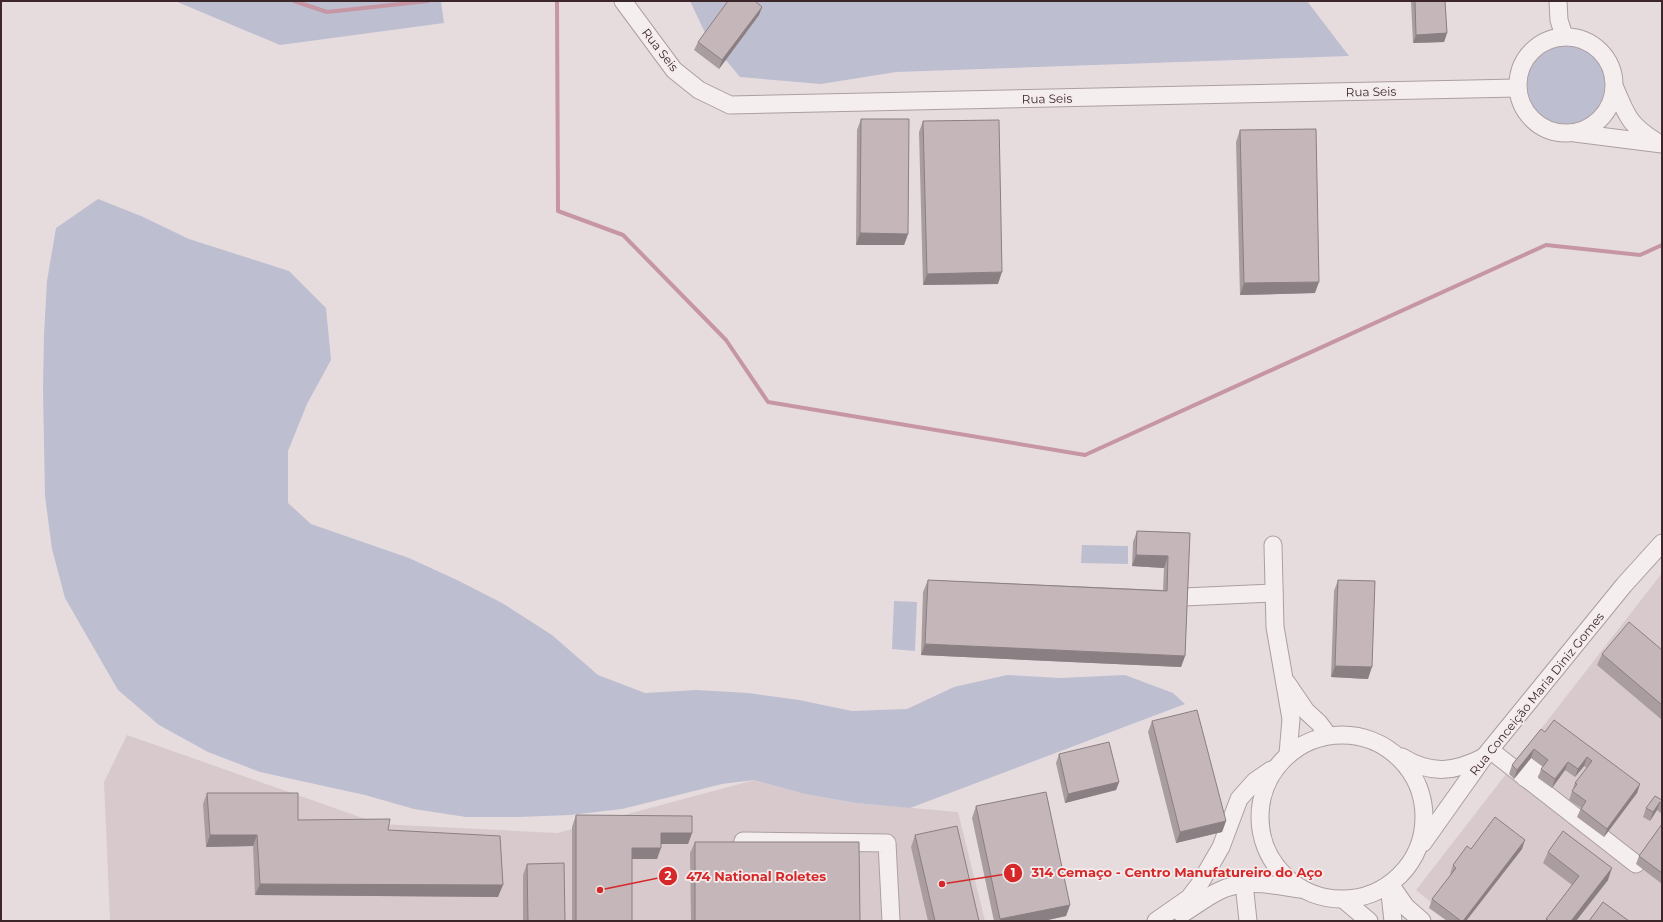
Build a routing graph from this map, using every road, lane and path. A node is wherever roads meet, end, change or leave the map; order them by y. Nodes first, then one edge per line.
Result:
1 (623, 1) edge
2 (1558, 1) edge
3 (1564, 36) junction
4 (1517, 88) junction
5 (1615, 88) junction
6 (1573, 133) junction
7 (1661, 144) edge
8 (1662, 543) edge
9 (1273, 545) dead end
10 (1274, 593) junction
11 (1184, 597) edge
12 (1282, 676) junction
13 (1328, 735) junction
14 (1393, 751) junction
15 (1288, 754) junction
16 (1487, 754) junction
17 (1538, 764) dead end
18 (1275, 767) junction
19 (1525, 778) junction
20 (1418, 850) junction
21 (740, 853) edge
22 (1636, 864) dead end
23 (1244, 883) junction
24 (1390, 885) junction
25 (1300, 889) junction
26 (1344, 900) junction
27 (1158, 920) edge
28 (891, 921) edge
29 (1248, 921) edge
30 (1369, 921) edge
31 (1393, 921) edge
32 (1422, 921) edge

1 - 4 street, Rua Seis
2 - 3 street
3 - 4 street
3 - 5 street
4 - 6 street
5 - 6 street
5 - 7 street
6 - 7 street
8 - 16 street, Rua Conceição Maria Diniz Gomes
9 - 10 street
10 - 11 street
10 - 12 street
12 - 13 street
12 - 15 street
13 - 14 street
13 - 15 street
14 - 16 street
14 - 20 street
15 - 18 street
16 - 19 street
16 - 20 street, Rua Conceição Maria Diniz Gomes
17 - 19 street
18 - 25 street
18 - 27 street
19 - 22 street
20 - 24 street
21 - 28 street
23 - 25 street
23 - 27 street
23 - 29 street
24 - 26 street
24 - 31 street
24 - 32 street
25 - 26 street
26 - 30 street

